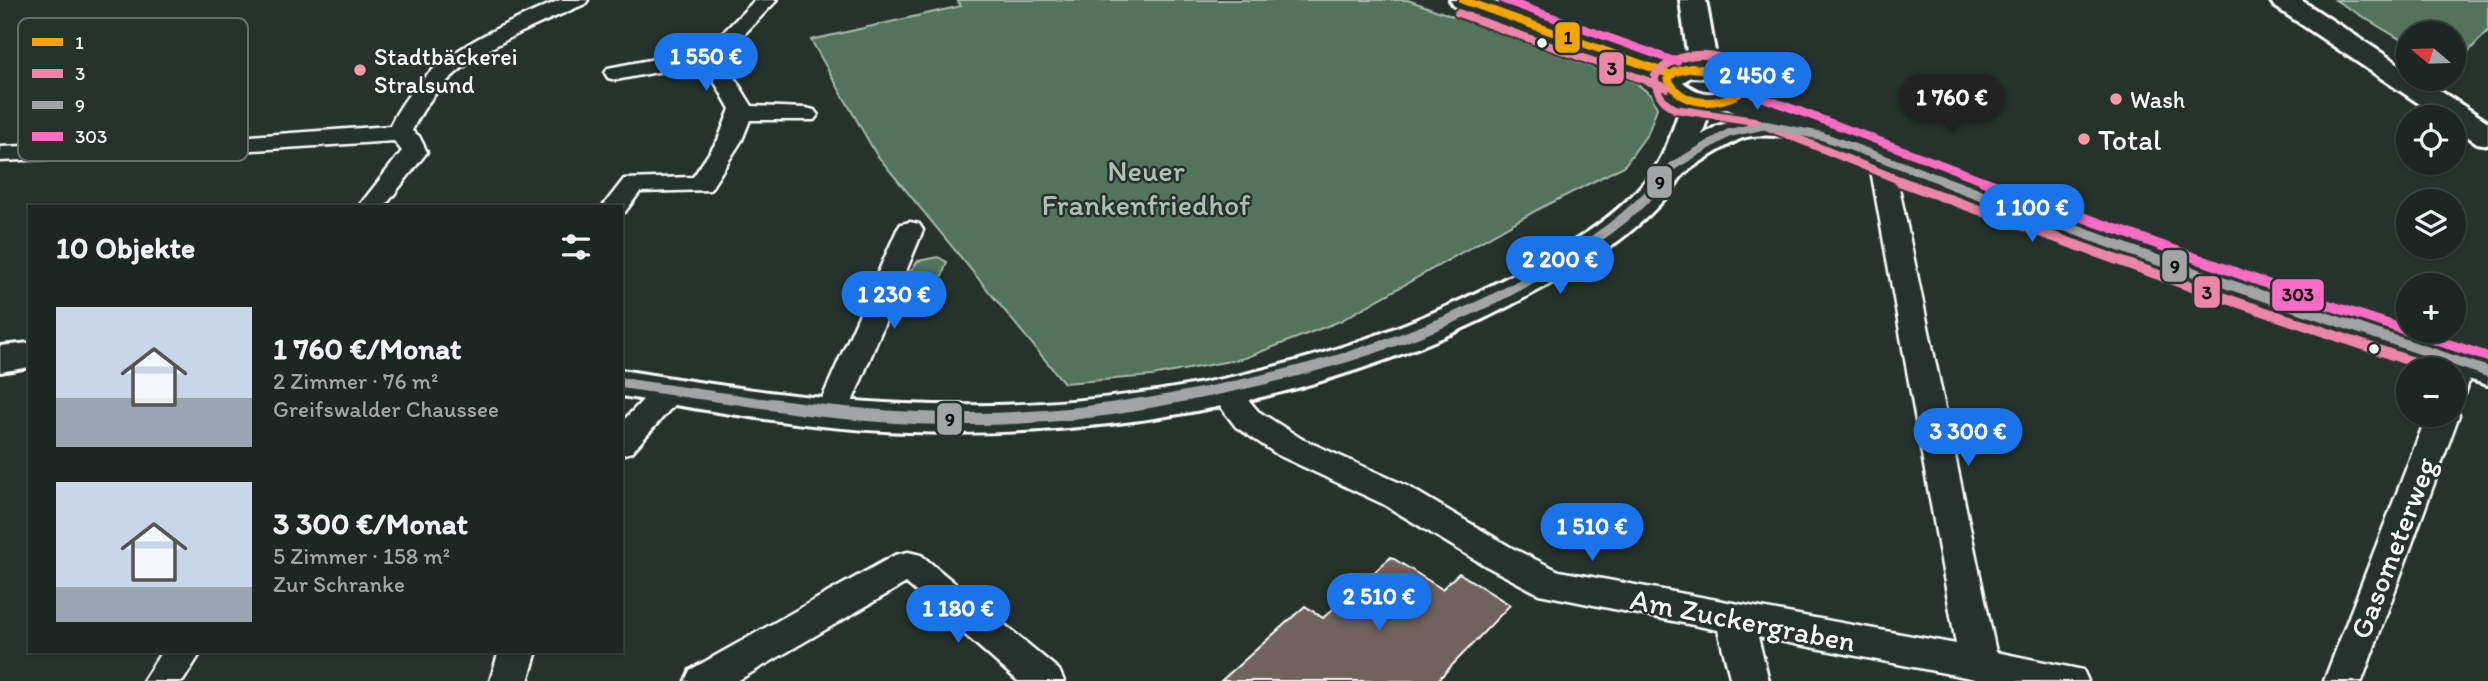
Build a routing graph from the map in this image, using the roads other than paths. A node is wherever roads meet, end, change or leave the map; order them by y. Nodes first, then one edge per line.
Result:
1 (578, 0) edge
2 (767, 0) edge
3 (1463, 0) edge
4 (1693, 0) edge
5 (2283, 0) edge
6 (2312, 0) edge
7 (717, 54) junction
8 (2396, 54) edge
9 (1704, 69) junction
10 (616, 73) dead end
11 (1672, 75) junction
12 (2453, 91) edge
13 (1735, 95) junction
14 (1698, 101) junction
15 (741, 113) junction
16 (2488, 114) edge
17 (806, 115) dead end
18 (399, 133) junction
19 (1822, 136) junction
20 (2488, 136) edge
21 (248, 143) edge
22 (18, 153) edge
23 (0, 154) edge
24 (1881, 159) junction
25 (1672, 167) junction
26 (373, 205) edge
27 (617, 205) edge
28 (910, 230) dead end
29 (2396, 317) edge
30 (2449, 343) edge
31 (28, 355) edge
32 (0, 359) edge
33 (2472, 367) edge
34 (623, 383) edge
35 (668, 391) junction
36 (1225, 392) junction
37 (832, 412) junction
38 (2438, 427) edge
39 (623, 442) edge
40 (1734, 618) junction
41 (182, 653) edge
42 (518, 653) edge
43 (1979, 664) junction
44 (162, 681) edge
45 (509, 681) edge
46 (704, 681) edge
47 (1045, 681) edge
48 (1750, 681) edge
49 (2069, 681) edge
50 (2343, 681) edge

1 - 18 street
2 - 7 street
3 - 11 main road
4 - 9 main road
5 - 20 main road
6 - 8 main road
7 - 10 street
7 - 15 street
9 - 11 main road
9 - 13 main road
11 - 14 main road
12 - 16 main road
13 - 14 main road
13 - 19 main road
13 - 29 main road
14 - 25 main road
15 - 17 street
15 - 27 street
18 - 21 street
18 - 26 street
19 - 24 main road
19 - 25 main road
22 - 23 street
24 - 33 main road
24 - 43 street
25 - 36 main road
28 - 37 street
30 - 33 main road
31 - 32 main road
34 - 35 main road
35 - 37 main road
35 - 39 street
36 - 37 main road
36 - 40 street, Am Zuckergraben
38 - 50 street, Gasometerweg
40 - 43 street, Am Zuckergraben
40 - 48 street
41 - 44 street
42 - 45 street
43 - 49 street
46 - 47 street

